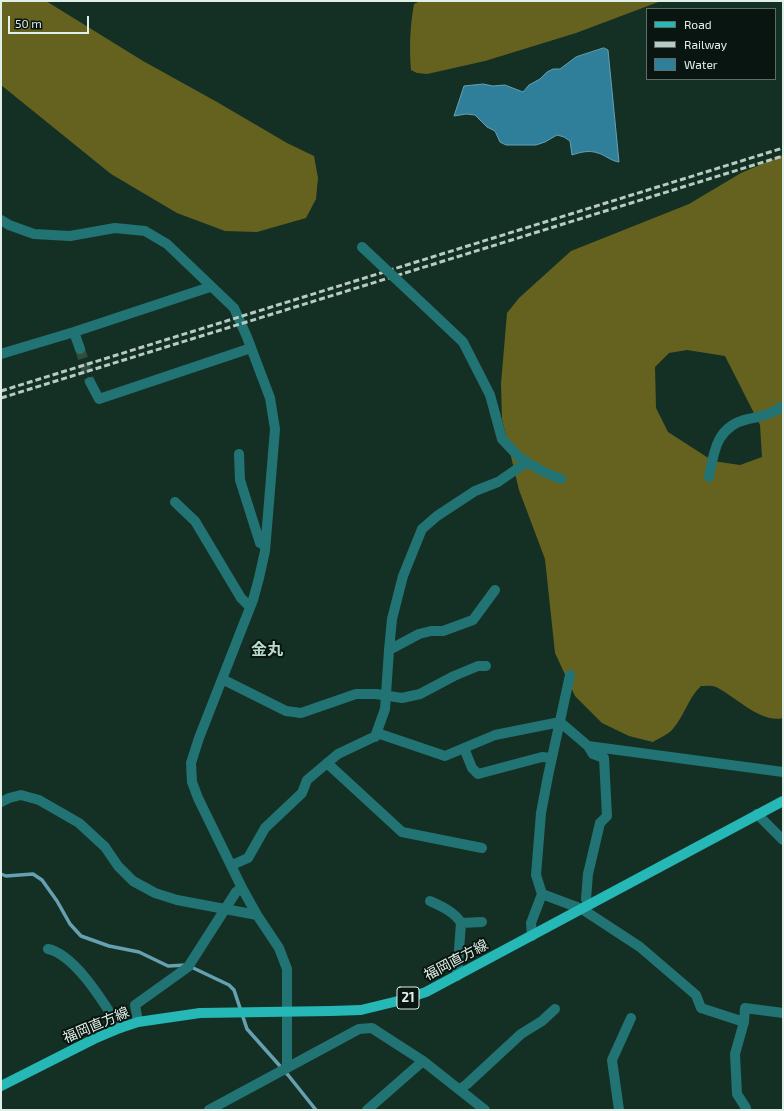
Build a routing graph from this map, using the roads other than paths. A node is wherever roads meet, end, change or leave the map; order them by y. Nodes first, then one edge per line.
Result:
1 (1, 220) edge
2 (362, 247) dead end
3 (210, 287) junction
4 (74, 332) junction
5 (251, 348) junction
6 (80, 349) tunnel mouth
7 (1, 354) edge
8 (90, 382) tunnel mouth
9 (783, 406) edge
10 (239, 454) dead end
11 (527, 462) junction
12 (709, 477) dead end
13 (561, 479) dead end
14 (175, 502) dead end
15 (265, 545) junction
16 (495, 590) dead end
17 (250, 607) junction
18 (389, 650) junction
19 (486, 666) dead end
20 (570, 674) dead end
21 (222, 679) junction
22 (385, 695) junction
23 (560, 722) junction
24 (375, 737) junction
25 (588, 746) junction
26 (464, 748) junction
27 (552, 758) junction
28 (327, 763) junction
29 (783, 772) edge
30 (783, 801) edge
31 (1, 802) edge
32 (757, 814) junction
33 (783, 840) edge
34 (482, 848) dead end
35 (232, 865) junction
36 (242, 888) junction
37 (542, 894) junction
38 (430, 901) dead end
39 (586, 907) junction
40 (225, 909) junction
41 (257, 915) junction
42 (482, 922) dead end
43 (461, 923) junction
44 (532, 936) junction
45 (48, 949) dead end
46 (457, 976) junction
47 (555, 1009) dead end
48 (288, 1011) junction
49 (783, 1013) edge
50 (632, 1018) dead end
51 (138, 1022) junction
52 (744, 1022) junction
53 (120, 1028) junction
54 (423, 1061) junction
55 (287, 1067) junction
56 (1, 1086) edge
57 (460, 1089) junction
58 (209, 1110) edge
59 (367, 1110) edge
60 (485, 1110) edge
61 (619, 1110) edge
62 (746, 1110) edge

1 - 3 street
2 - 11 street, bridge
3 - 4 street
3 - 5 street
4 - 6 street
4 - 7 street
5 - 8 street
5 - 15 street
9 - 12 street
10 - 15 street
11 - 13 street
11 - 18 street
14 - 17 street
15 - 17 street
16 - 18 street
17 - 21 street
18 - 22 street
19 - 22 street
20 - 23 street
21 - 22 street
21 - 35 street
22 - 24 street
23 - 25 street
23 - 26 street
23 - 27 street
24 - 26 street
24 - 28 street
25 - 29 street
25 - 39 street
26 - 27 street
27 - 37 street
28 - 34 street
28 - 35 street
30 - 32 main road, 福岡直方線 / 21
31 - 40 street
32 - 33 street
32 - 39 main road, 福岡直方線 / 21
35 - 36 street
36 - 40 street
36 - 41 street
37 - 39 street
37 - 44 street
38 - 43 street
39 - 44 main road, 福岡直方線 / 21
39 - 52 street
40 - 41 street
40 - 51 street
41 - 48 street
42 - 43 street
43 - 46 street
44 - 46 main road, 福岡直方線 / 21
45 - 53 street
46 - 48 main road, 福岡直方線 / 21
47 - 57 street
48 - 51 main road, 福岡直方線 / 21
48 - 55 street
49 - 52 street
50 - 61 street
51 - 53 main road, 福岡直方線 / 21
52 - 62 street
53 - 56 main road, 福岡直方線 / 21
54 - 55 street
54 - 57 street
54 - 59 street
55 - 58 street
57 - 60 street

